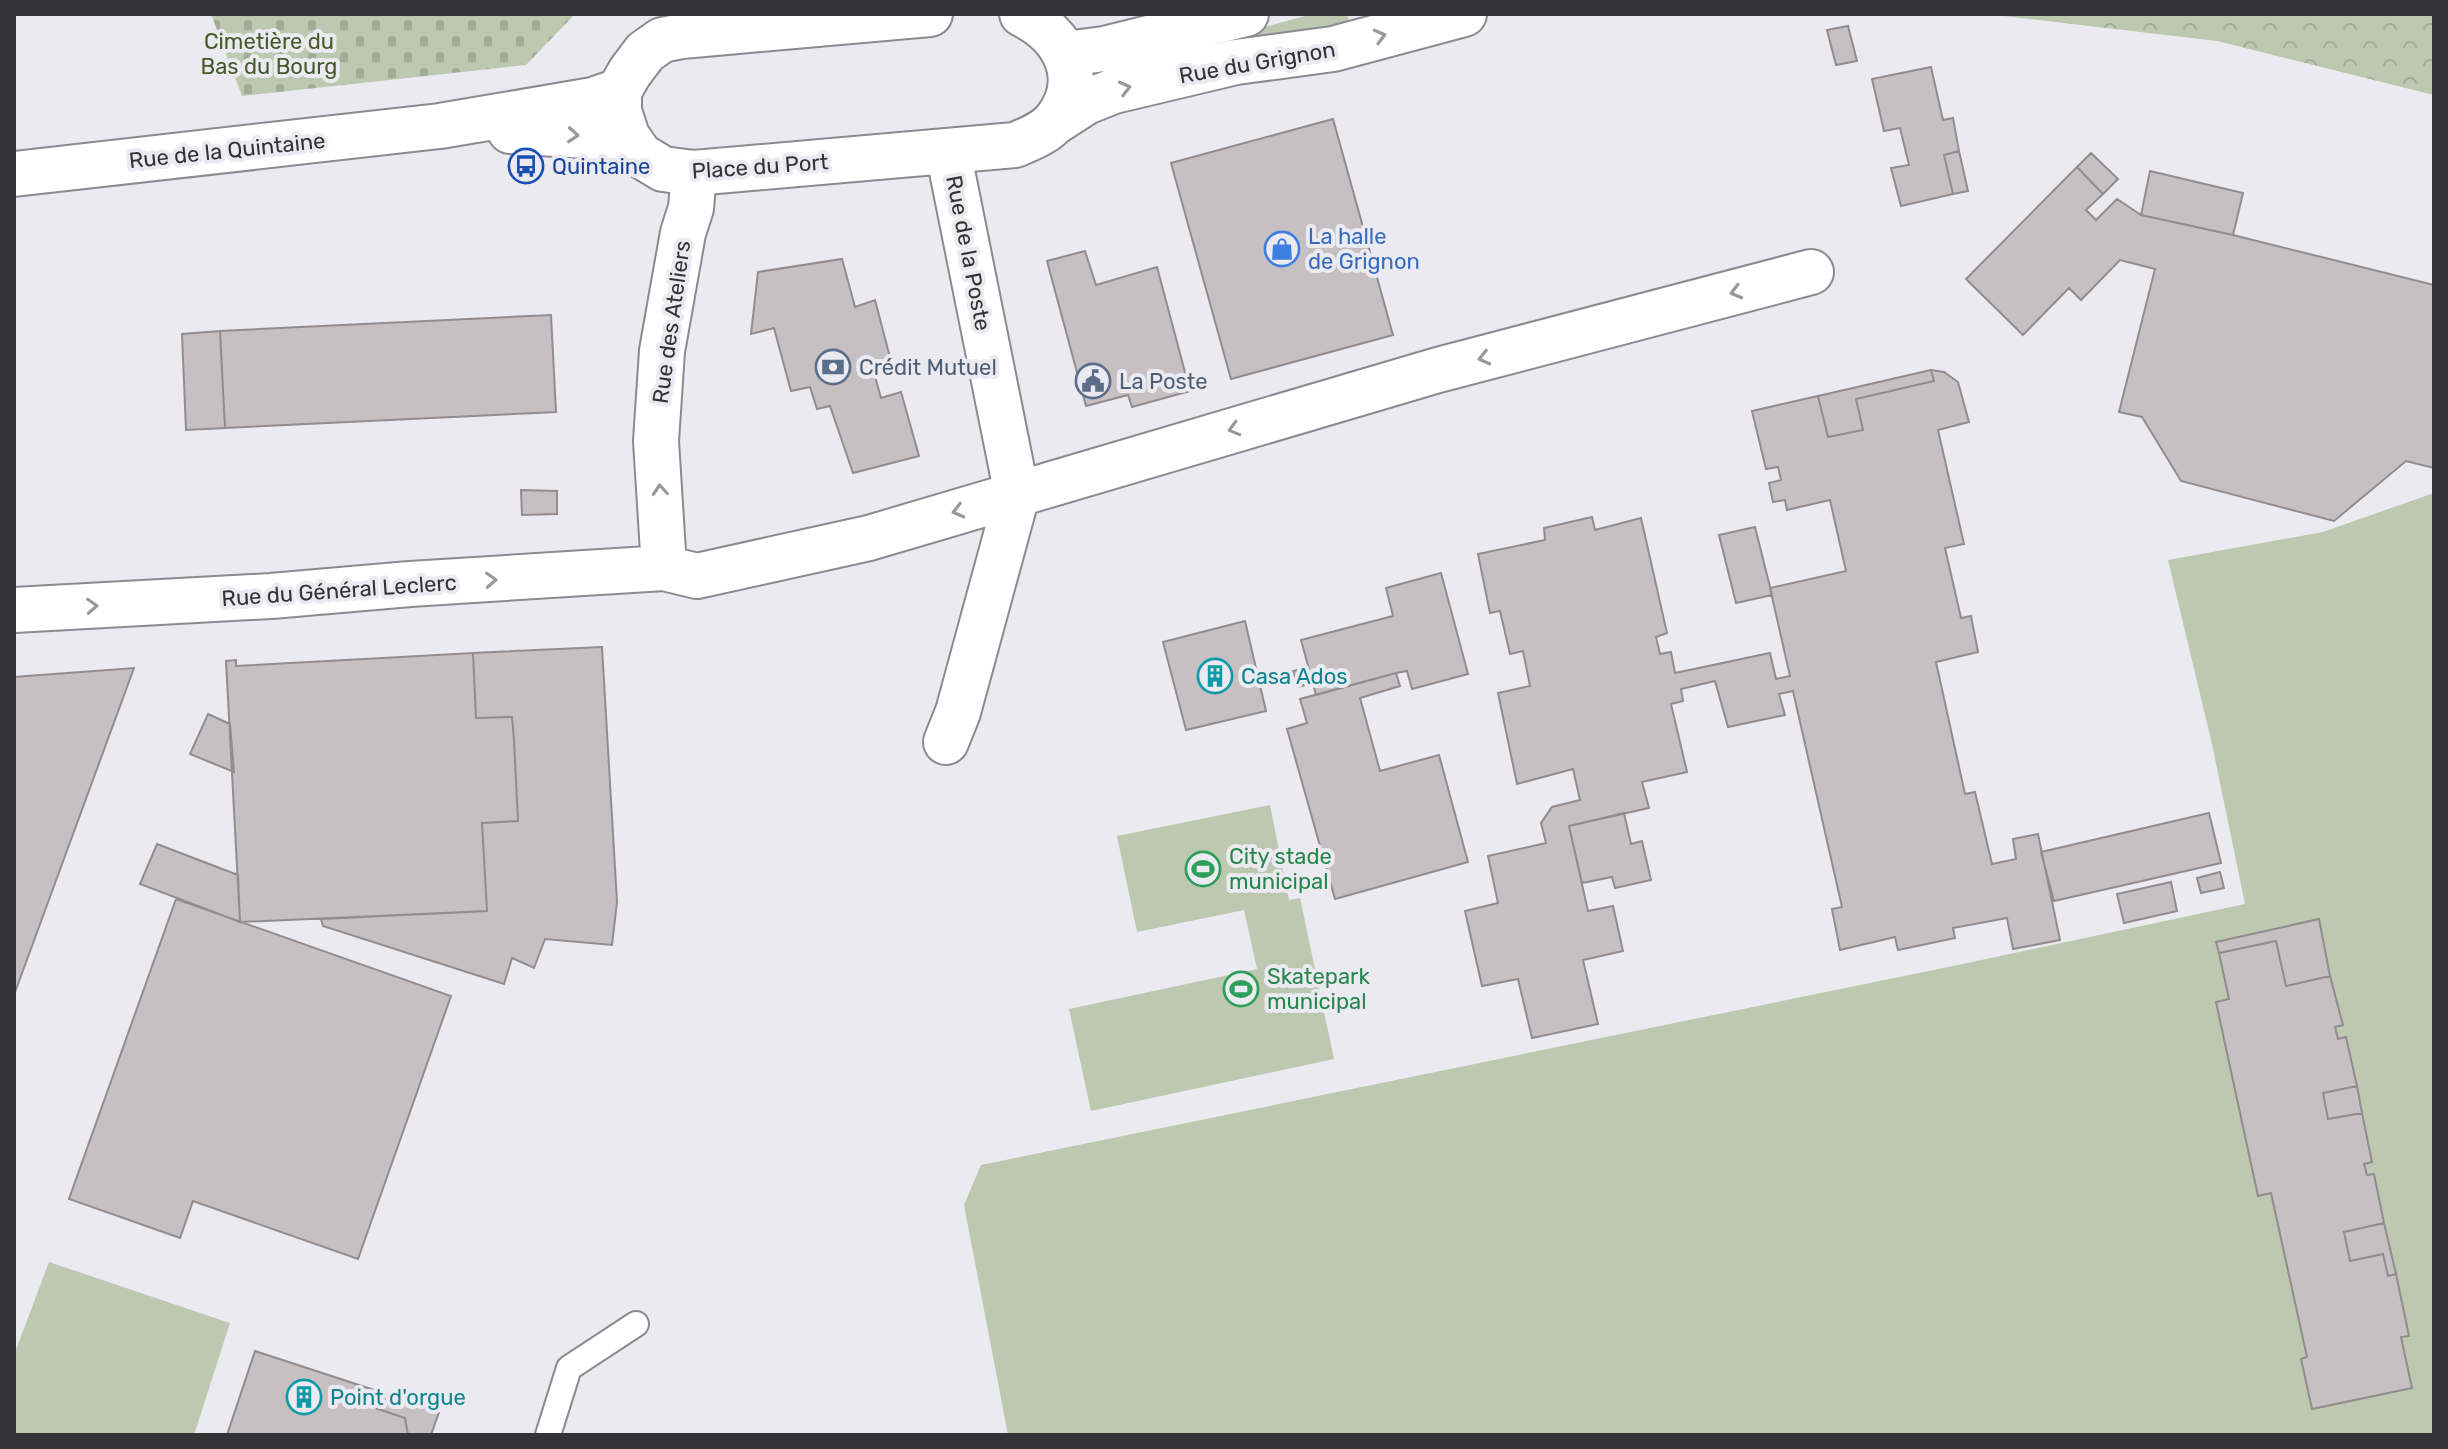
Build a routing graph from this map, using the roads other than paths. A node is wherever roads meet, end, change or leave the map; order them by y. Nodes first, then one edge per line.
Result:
1 (930, 14) edge
2 (1022, 14) edge
3 (1246, 14) edge
4 (1464, 14) edge
5 (743, 22) edge
6 (1066, 54) junction
7 (619, 91) junction
8 (1055, 122) junction
9 (440, 126) junction
10 (627, 136) junction
11 (948, 151) junction
12 (694, 173) junction
13 (14, 174) edge
14 (1811, 272) dead end
15 (1017, 495) junction
16 (664, 568) junction
17 (14, 610) edge
18 (946, 742) dead end
19 (636, 1324) dead end
20 (548, 1435) edge

1 - 5 street
2 - 6 street
3 - 6 street, Rue du Grignon
8 -> 4 street, Rue du Grignon
5 - 7 street
6 - 8 street
7 - 9 street, Rue de la Quintaine
7 - 10 street
8 - 11 street, Place du Port
9 -> 10 street, Rue de la Quintaine
9 - 13 street, Rue de la Quintaine
10 - 12 street, Place du Port
11 - 12 street, Place du Port
11 - 15 street, Rue de la Poste
16 -> 12 street, Rue des Ateliers
14 -> 15 street, Rue du Général Leclerc
15 -> 16 street, Rue du Général Leclerc
15 - 18 street
17 -> 16 street, Rue du Général Leclerc
19 - 20 lane

